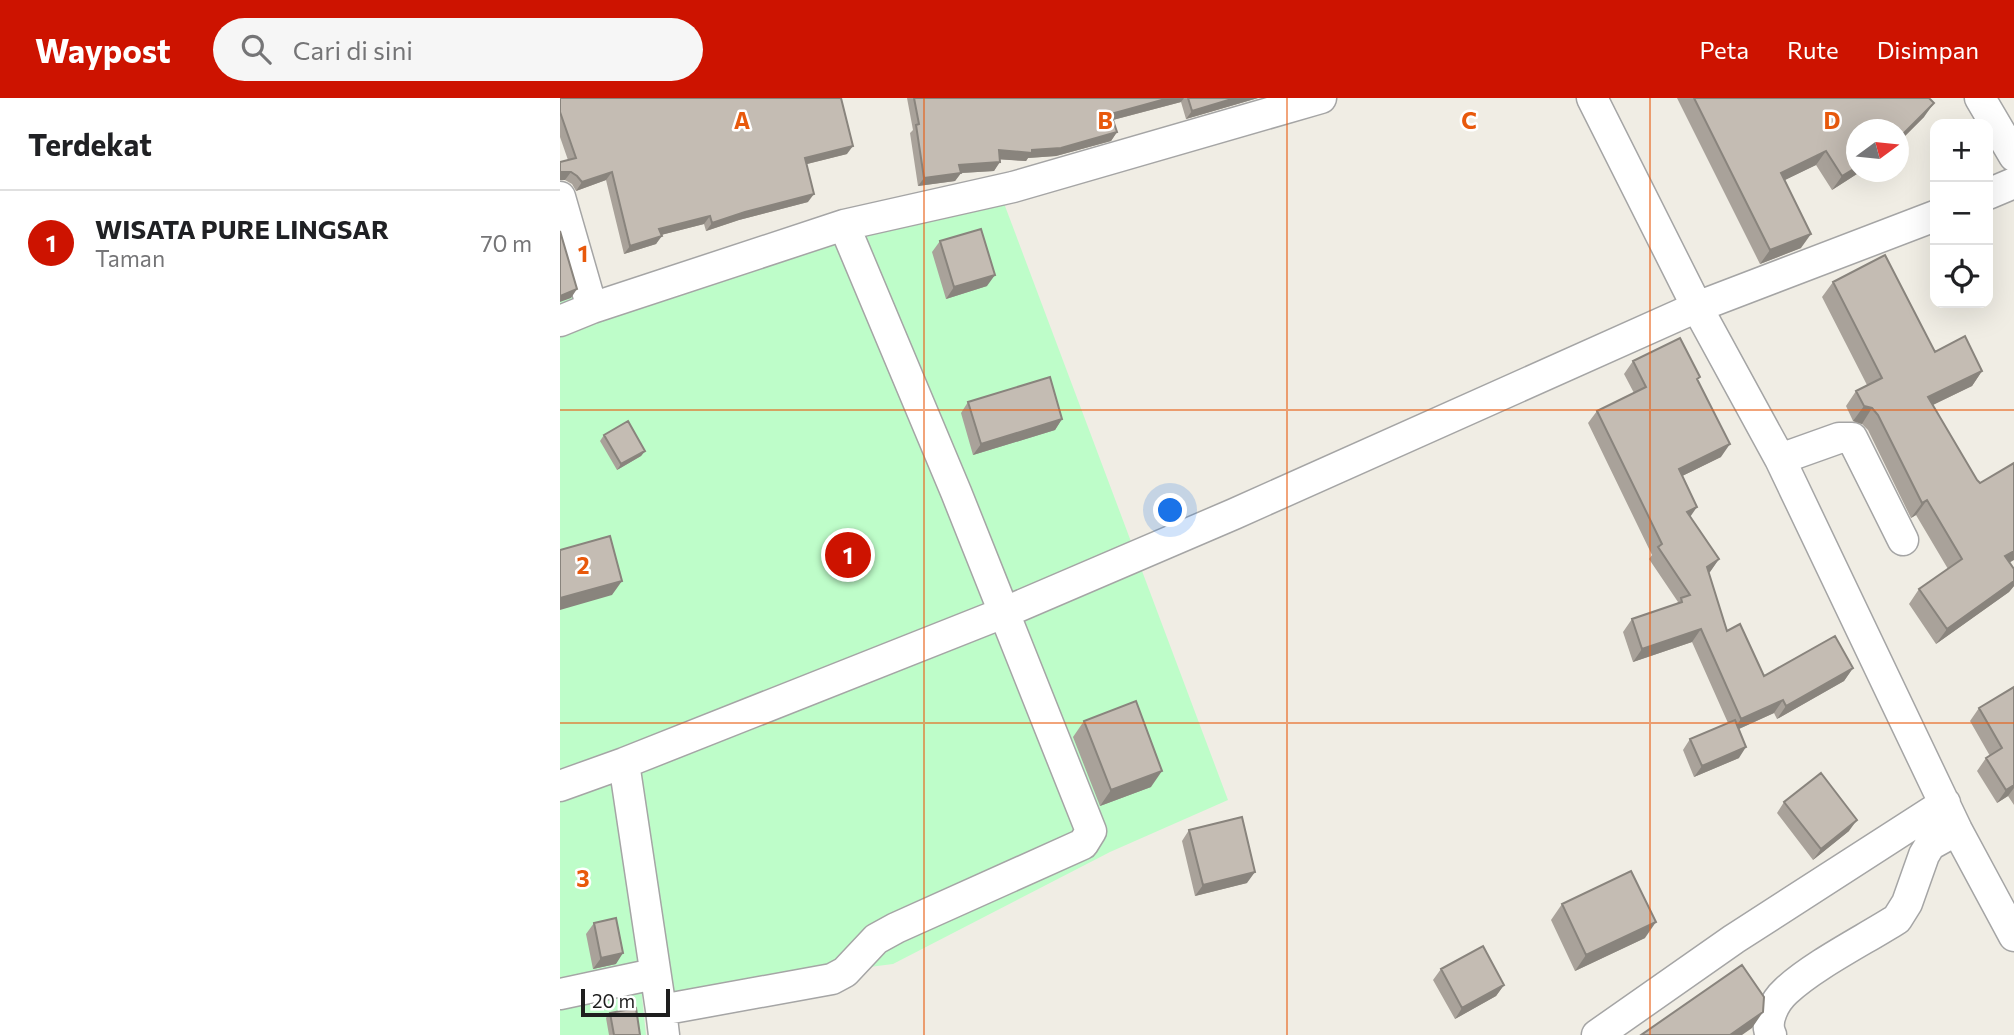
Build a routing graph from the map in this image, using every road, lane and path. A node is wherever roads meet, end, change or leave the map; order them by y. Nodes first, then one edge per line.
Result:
1 (1321, 98) edge
2 (1592, 98) edge
3 (1980, 98) edge
4 (2014, 156) edge
5 (2014, 183) edge
6 (1993, 192) edge
7 (560, 197) edge
8 (1930, 218) edge
9 (844, 225) junction
10 (1698, 307) junction
11 (593, 308) junction
12 (560, 321) edge
13 (1780, 459) junction
14 (1903, 540) dead end
15 (1003, 613) junction
16 (624, 764) junction
17 (560, 786) edge
18 (1945, 803) junction
19 (1957, 830) junction
20 (2014, 936) edge
21 (654, 974) junction
22 (560, 994) edge
23 (663, 1023) edge
24 (1597, 1035) edge
25 (1770, 1035) edge

1 - 9 street
2 - 10 street
3 - 4 street
5 - 6 street
7 - 11 street
8 - 10 street
9 - 11 street
9 - 15 street
10 - 13 street
10 - 15 street
11 - 12 street
13 - 14 street
13 - 18 street
15 - 16 street
15 - 23 street
16 - 17 street
16 - 21 street
18 - 19 street
18 - 24 street
19 - 20 street
19 - 25 street
21 - 22 street
21 - 23 street

